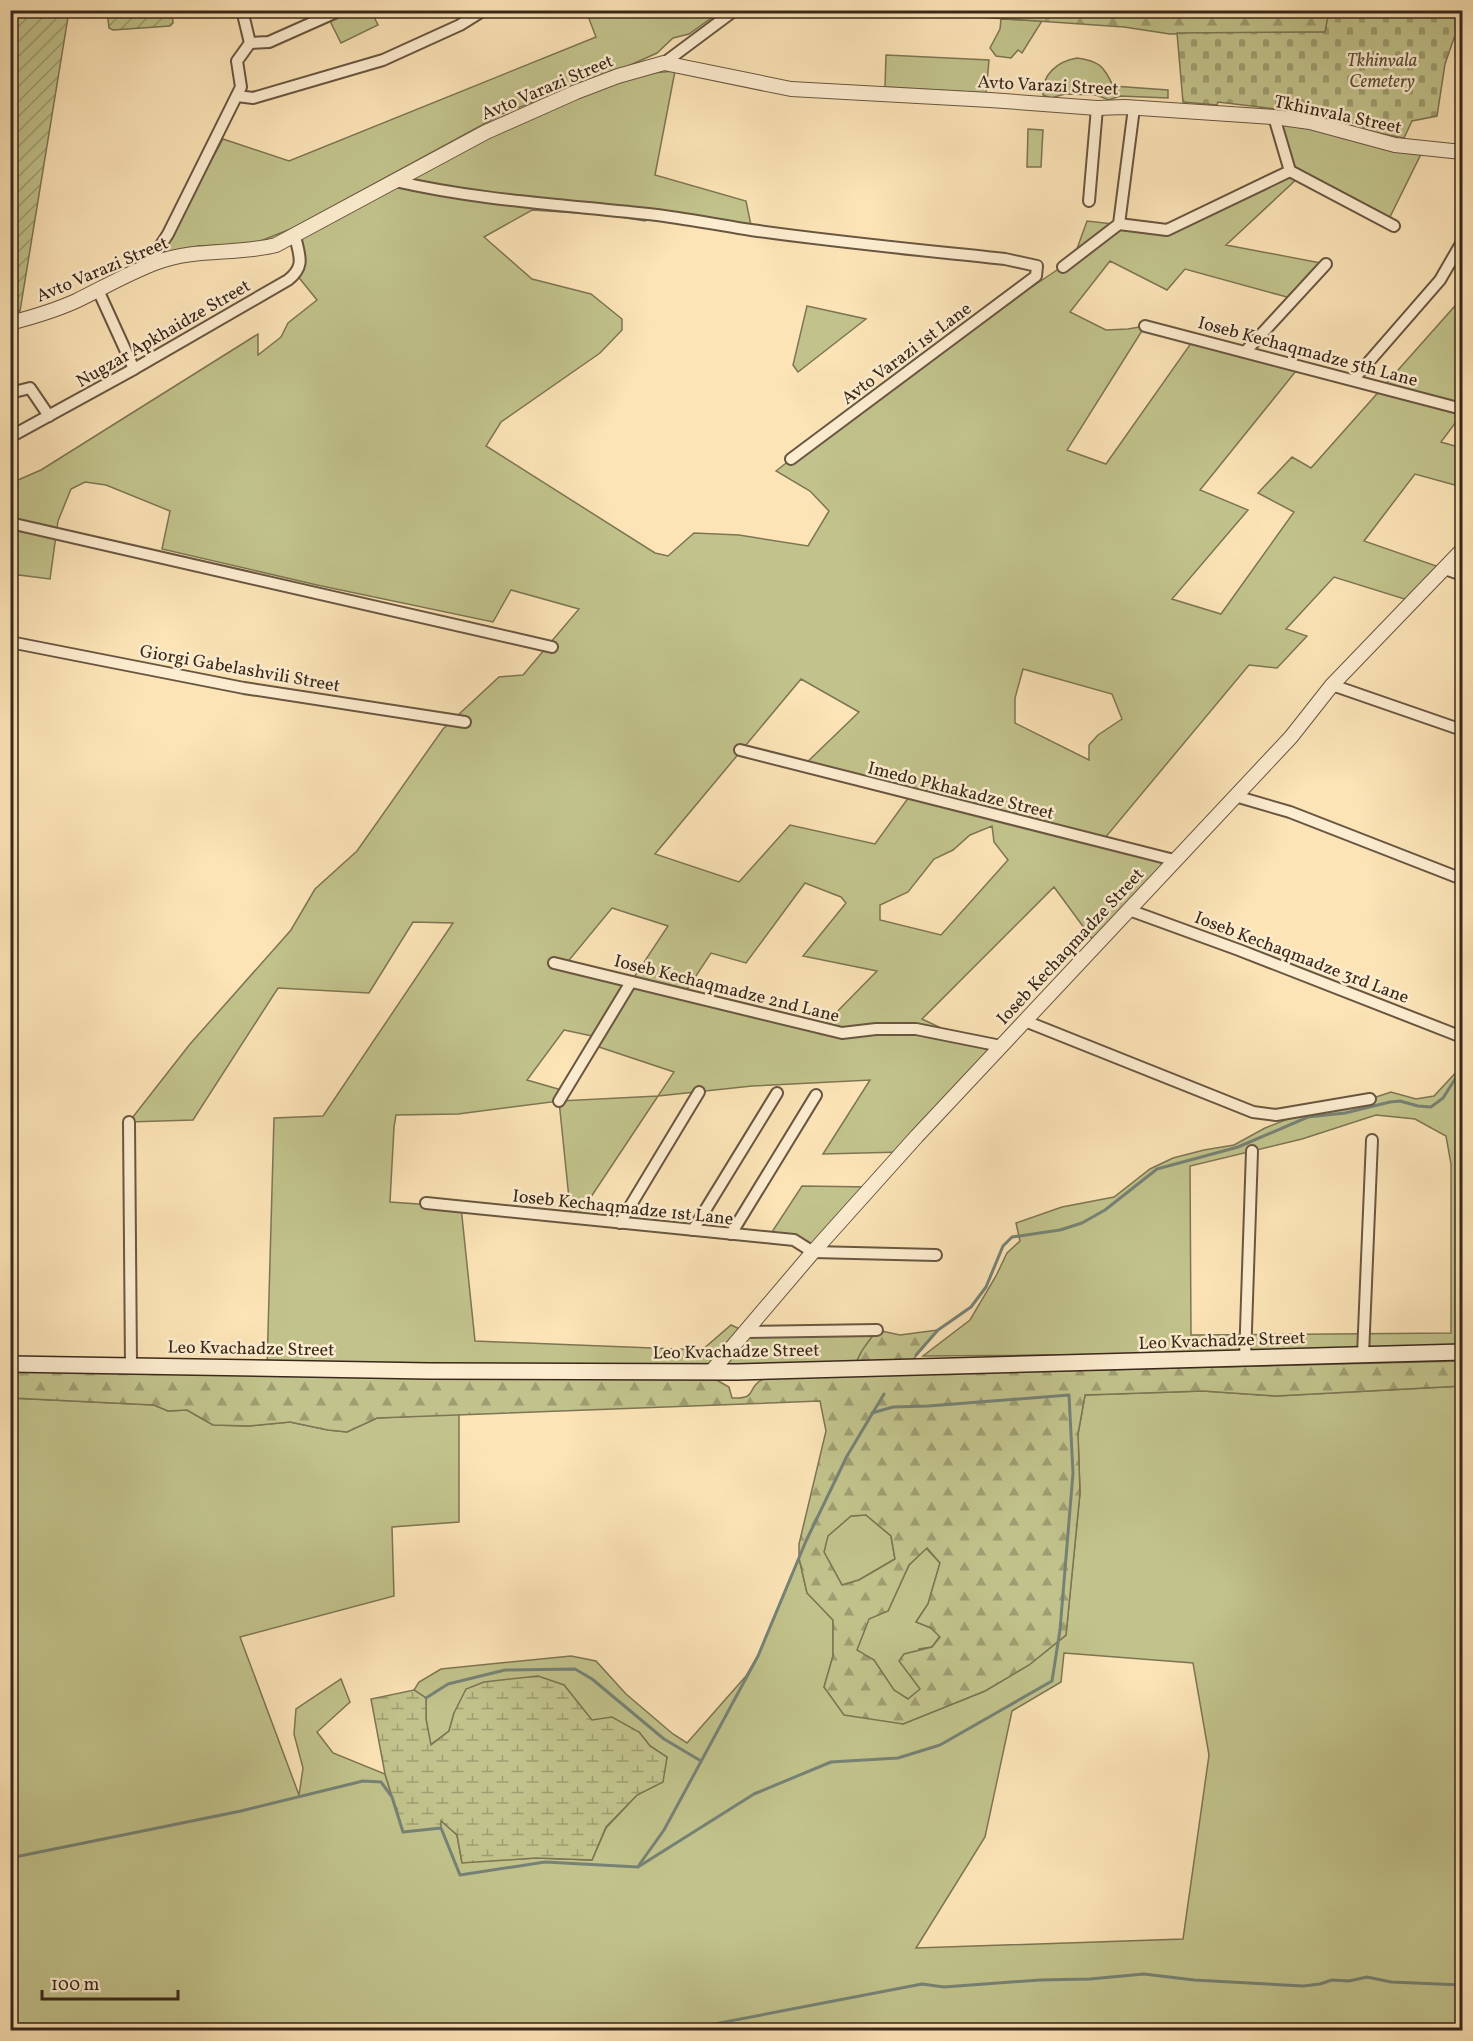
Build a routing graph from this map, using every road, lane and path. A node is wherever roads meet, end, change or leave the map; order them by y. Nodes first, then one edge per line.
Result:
1 (242, 10) edge
2 (341, 10) edge
3 (484, 10) edge
4 (735, 10) edge
5 (250, 43) junction
6 (664, 63) junction
7 (237, 96) junction
8 (1097, 108) junction
9 (1134, 108) junction
10 (1274, 117) junction
11 (1462, 152) edge
12 (1290, 171) junction
13 (395, 181) junction
14 (1089, 201) dead end
15 (1119, 224) junction
16 (1394, 226) dead end
17 (295, 236) junction
18 (1462, 242) edge
19 (1326, 264) dead end
20 (146, 267) junction
21 (1063, 267) dead end
22 (98, 290) junction
23 (10, 323) edge
24 (1144, 326) dead end
25 (1245, 352) junction
26 (134, 369) junction
27 (1353, 380) junction
28 (10, 393) edge
29 (1462, 409) edge
30 (49, 416) junction
31 (10, 437) edge
32 (791, 459) dead end
33 (10, 523) edge
34 (1462, 550) edge
35 (1445, 569) junction
36 (1462, 575) edge
37 (10, 642) edge
38 (552, 647) dead end
39 (1332, 685) junction
40 (465, 722) dead end
41 (1462, 730) edge
42 (740, 750) dead end
43 (1235, 796) junction
44 (1174, 860) junction
45 (1462, 879) edge
46 (1129, 910) junction
47 (554, 963) dead end
48 (632, 982) junction
49 (1025, 1021) junction
50 (1462, 1037) edge
51 (1000, 1046) junction
52 (699, 1092) dead end
53 (777, 1093) dead end
54 (816, 1095) dead end
55 (1370, 1100) dead end
56 (559, 1101) dead end
57 (129, 1122) dead end
58 (1372, 1140) dead end
59 (1252, 1151) dead end
60 (426, 1203) dead end
61 (620, 1223) junction
62 (693, 1230) junction
63 (731, 1234) junction
64 (813, 1252) junction
65 (936, 1255) dead end
66 (877, 1330) dead end
67 (746, 1332) junction
68 (1462, 1352) edge
69 (1363, 1355) junction
70 (1245, 1359) junction
71 (10, 1364) edge
72 (131, 1366) junction
73 (711, 1372) junction

1 - 5 street
2 - 5 street
3 - 7 street
4 - 6 street
5 - 7 street
6 - 8 street, Avto Varazi Street
6 - 13 street, Avto Varazi Street
7 - 20 street
8 - 9 street, Avto Varazi Street
8 - 14 street
9 - 10 street, Tkhinvala Street
9 - 15 street
10 - 11 street, Tkhinvala Street
10 - 12 street
12 - 15 street
12 - 16 street
13 - 17 street, Avto Varazi Street
13 - 32 street, Avto Varazi 1st Lane
15 - 21 street
17 - 20 street, Avto Varazi Street
17 - 26 street, Nugzar Apkhaidze Street
18 - 27 street
19 - 25 street
20 - 22 street, Avto Varazi Street
22 - 23 street, Avto Varazi Street
22 - 26 street
24 - 25 street, Ioseb Kechaqmadze 5th Lane
25 - 27 street, Ioseb Kechaqmadze 5th Lane
26 - 30 street, Nugzar Apkhaidze Street
27 - 29 street, Ioseb Kechaqmadze 5th Lane
28 - 30 street
30 - 31 street, Nugzar Apkhaidze Street
33 - 38 street
34 - 35 street, Ioseb Kechaqmadze Street
35 - 36 street
35 - 39 street, Ioseb Kechaqmadze Street
37 - 40 street, Giorgi Gabelashvili Street
39 - 41 street
39 - 43 street, Ioseb Kechaqmadze Street
42 - 44 street, Imedo Pkhakadze Street
43 - 44 street, Ioseb Kechaqmadze Street
43 - 45 street
44 - 46 street, Ioseb Kechaqmadze Street
46 - 49 street, Ioseb Kechaqmadze Street
46 - 50 street, Ioseb Kechaqmadze 3rd Lane
47 - 48 street, Ioseb Kechaqmadze 2nd Lane
48 - 51 street, Ioseb Kechaqmadze 2nd Lane
48 - 56 street
49 - 51 street, Ioseb Kechaqmadze Street
49 - 55 street
51 - 64 street, Ioseb Kechaqmadze Street
52 - 61 street
53 - 62 street
54 - 63 street
57 - 72 street
58 - 69 street
59 - 70 street
60 - 61 street, Ioseb Kechaqmadze 1st Lane
61 - 62 street, Ioseb Kechaqmadze 1st Lane
62 - 63 street, Ioseb Kechaqmadze 1st Lane
63 - 64 street, Ioseb Kechaqmadze 1st Lane
64 - 65 street
64 - 67 street, Ioseb Kechaqmadze Street
66 - 67 street
67 - 73 street, Ioseb Kechaqmadze Street
68 - 69 main road, Leo Kvachadze Street
69 - 70 main road, Leo Kvachadze Street
70 - 73 main road, Leo Kvachadze Street
71 - 72 main road, Leo Kvachadze Street
72 - 73 main road, Leo Kvachadze Street

